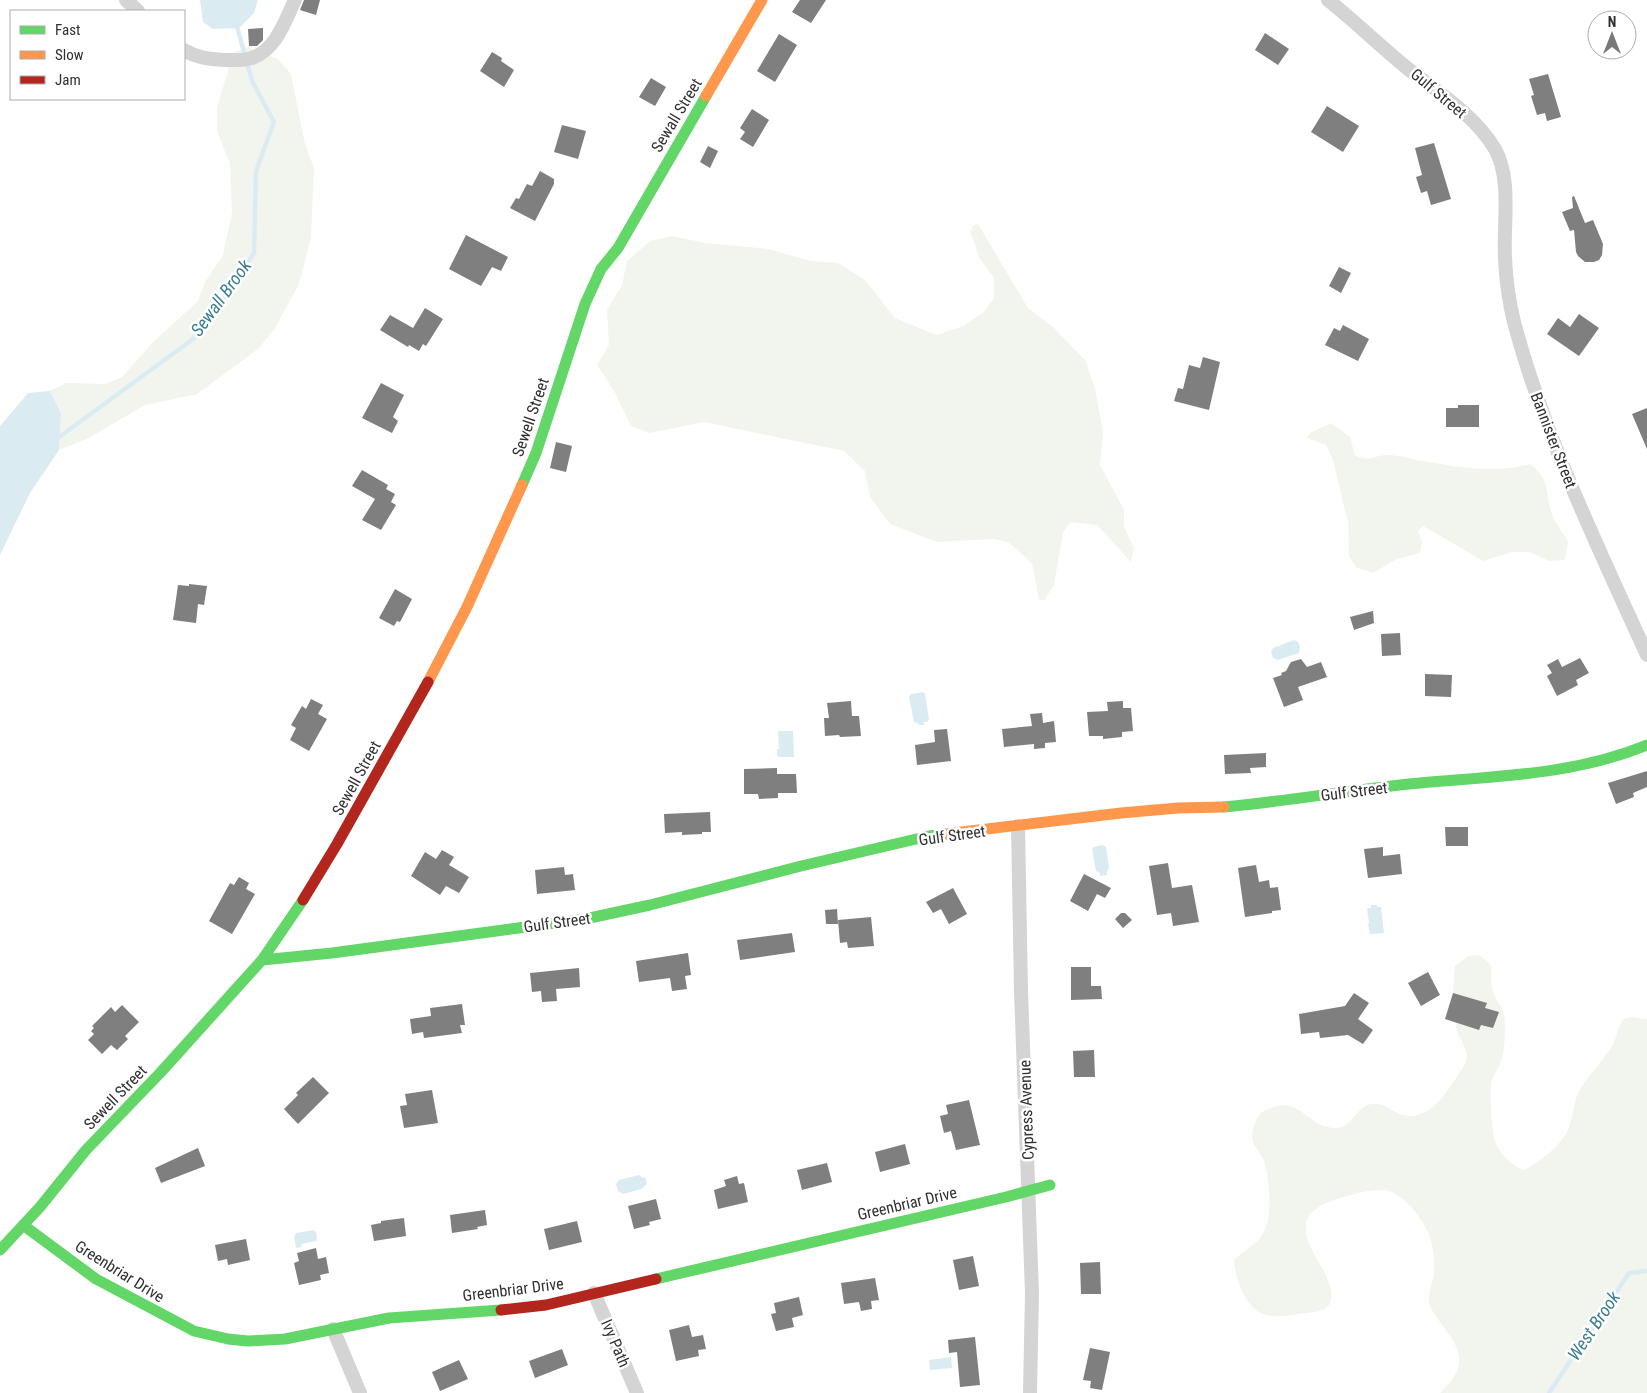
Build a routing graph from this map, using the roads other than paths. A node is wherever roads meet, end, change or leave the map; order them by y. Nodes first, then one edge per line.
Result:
1 (126, 0) edge
2 (295, 0) edge
3 (762, 0) edge
4 (1328, 0) edge
5 (137, 10) edge
6 (185, 51) edge
7 (1504, 212) joint
8 (618, 248) joint
9 (1647, 655) edge
10 (1647, 745) edge
11 (1018, 826) junction
12 (262, 960) junction
13 (1050, 1185) dead end
14 (1029, 1191) junction
15 (23, 1225) junction
16 (0, 1250) edge
17 (594, 1293) junction
18 (332, 1329) junction
19 (360, 1393) edge
20 (637, 1393) edge
21 (1030, 1393) edge

1 - 5 street
2 - 6 street
3 - 8 street, Sewall Street
4 - 7 street, Gulf Street
7 - 9 street, Bannister Street
8 - 12 street, Sewell Street
10 - 11 street, Gulf Street
11 - 12 street, Gulf Street
11 - 14 street, Cypress Avenue
12 - 15 street, Sewell Street
13 - 14 street, Greenbriar Drive
14 - 17 street, Greenbriar Drive
14 - 21 street, Cypress Avenue
15 - 16 street, Sewell Street
15 - 18 street, Greenbriar Drive
17 - 18 street, Greenbriar Drive
17 - 20 street, Ivy Path
18 - 19 street

